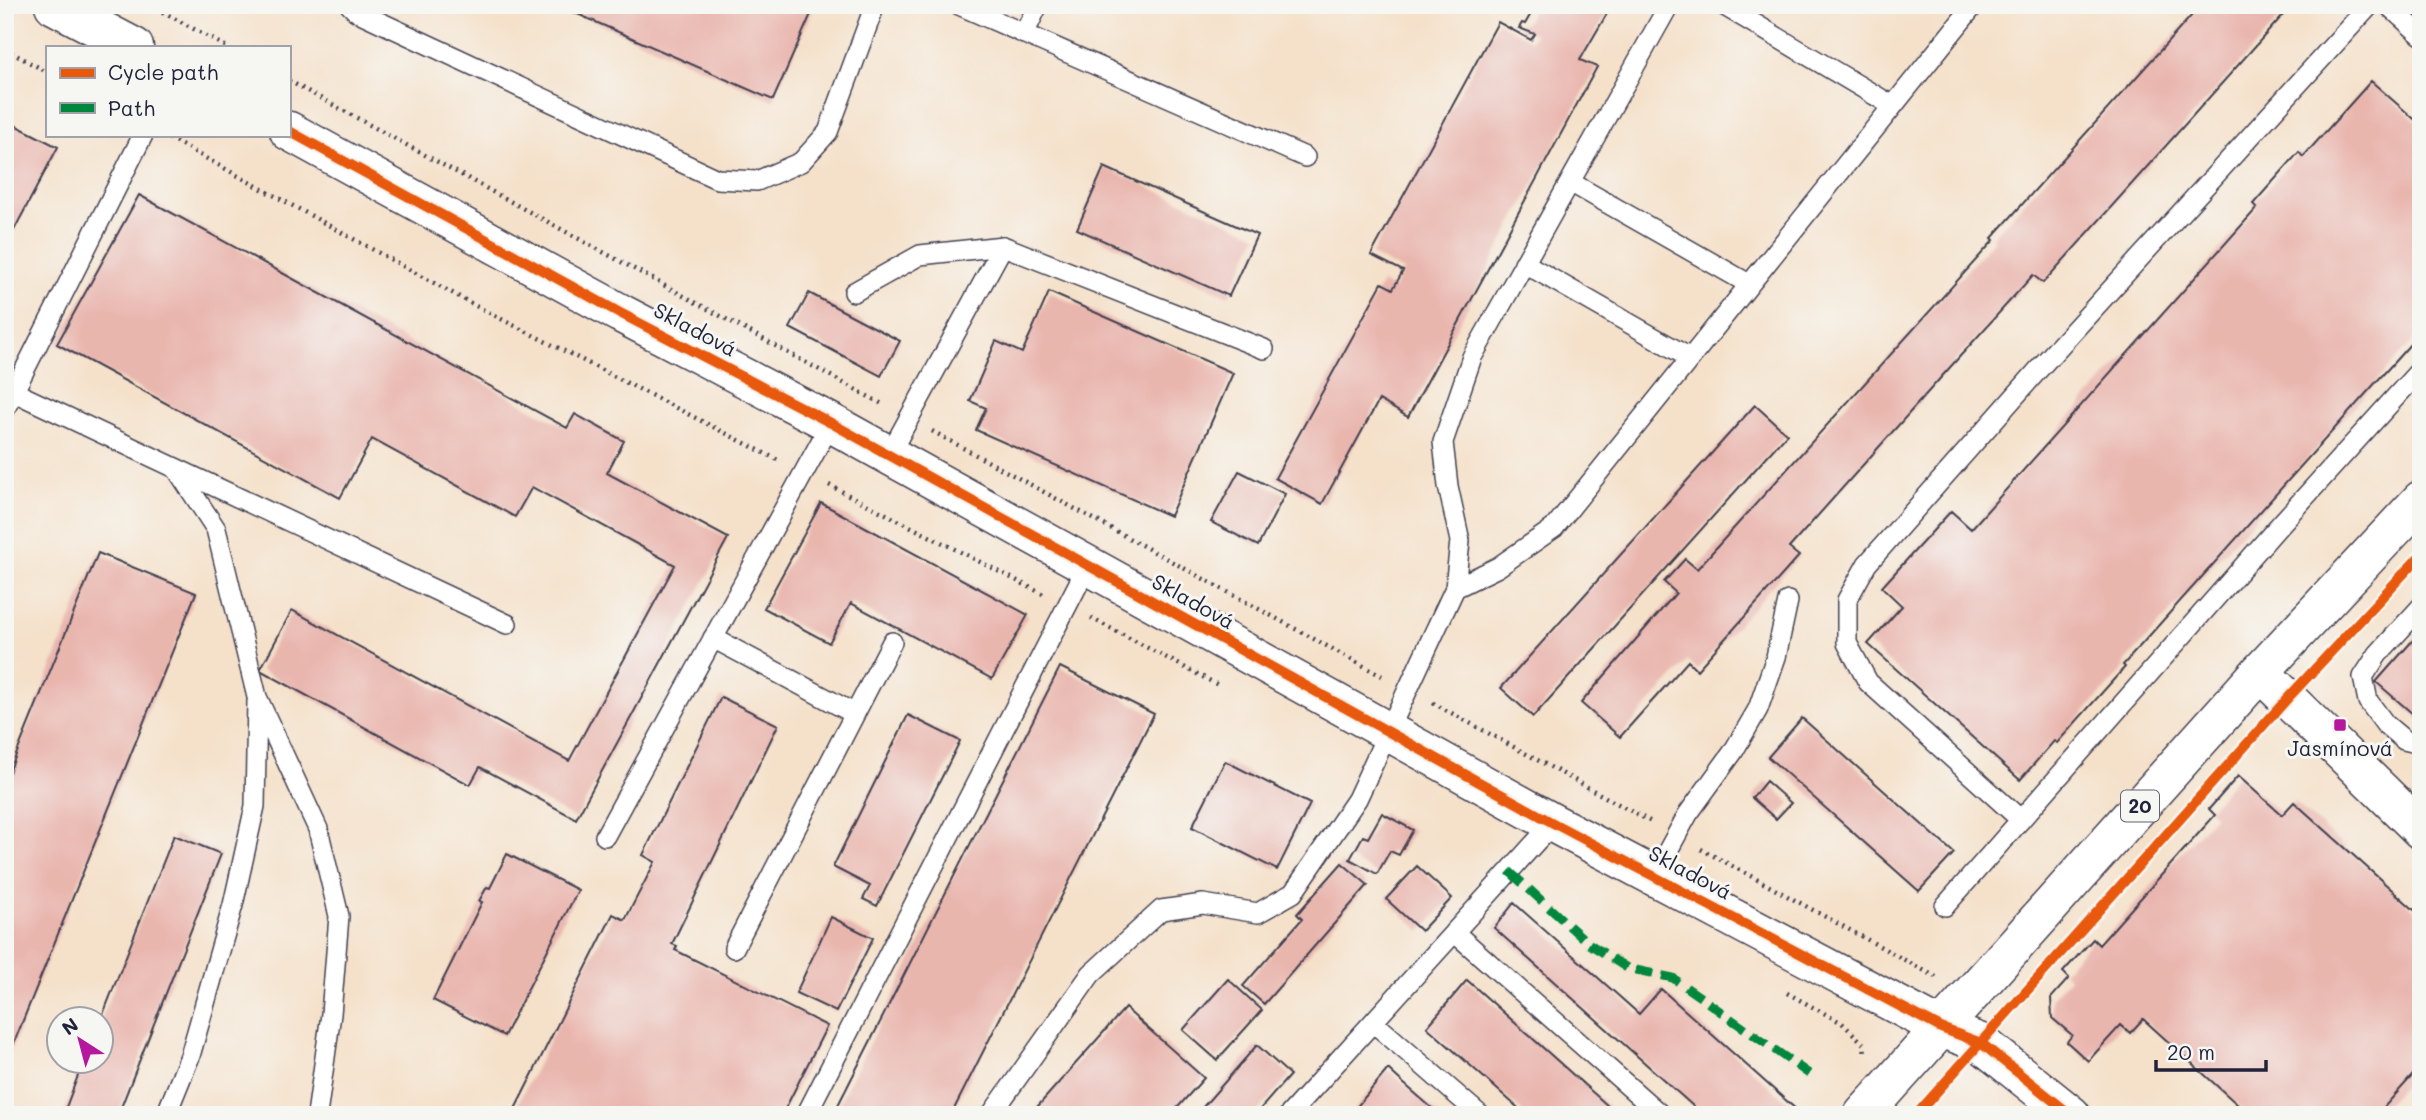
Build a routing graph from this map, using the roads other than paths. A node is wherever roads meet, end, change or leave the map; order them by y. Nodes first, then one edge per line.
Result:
1 (54, 5) edge
2 (350, 5) edge
3 (875, 5) edge
4 (959, 5) edge
5 (1038, 5) edge
6 (1669, 5) edge
7 (1723, 5) edge
8 (1974, 5) edge
9 (2370, 5) edge
10 (2388, 5) edge
11 (1024, 34) junction
12 (2421, 35) edge
13 (132, 46) edge
14 (1893, 106) junction
15 (290, 132) edge
16 (142, 136) edge
17 (1305, 157) dead end
18 (1570, 182) junction
19 (1003, 246) junction
20 (1524, 263) junction
21 (1749, 284) junction
22 (854, 292) dead end
23 (1264, 349) dead end
24 (1690, 358) junction
25 (2421, 369) edge
26 (10, 400) edge
27 (831, 423) junction
28 (889, 455) junction
29 (176, 468) junction
30 (2421, 500) edge
31 (1088, 565) junction
32 (1455, 588) junction
33 (1788, 601) dead end
34 (2421, 607) edge
35 (507, 624) dead end
36 (713, 638) junction
37 (892, 642) dead end
38 (2260, 672) junction
39 (257, 697) junction
40 (855, 714) junction
41 (1390, 732) junction
42 (2421, 744) edge
43 (2021, 820) junction
44 (1553, 823) junction
45 (2421, 830) edge
46 (605, 836) dead end
47 (1654, 876) junction
48 (1945, 906) dead end
49 (1454, 932) junction
50 (734, 948) dead end
51 (1374, 1022) junction
52 (1941, 1028) junction
53 (1295, 1113) edge
54 (166, 1115) edge
55 (317, 1115) edge
56 (806, 1115) edge
57 (992, 1115) edge
58 (1480, 1115) edge
59 (1661, 1115) edge
60 (1863, 1115) edge
61 (2071, 1115) edge

1 - 13 street
2 - 3 lane
4 - 11 lane
5 - 11 lane
6 - 18 lane
7 - 14 lane
8 - 14 lane
9 - 43 lane
10 - 12 lane
11 - 17 lane
14 - 21 lane
15 - 27 street, Skladová
16 - 26 lane
18 - 20 lane
18 - 21 lane
19 - 22 lane
19 - 23 lane
19 - 28 lane
20 - 24 lane
20 - 32 lane
21 - 24 lane
24 - 32 lane
25 - 43 lane
26 - 29 lane
27 - 28 street, Skladová
27 - 36 lane
28 - 31 street, Skladová
29 - 35 lane
29 - 39 lane
30 - 38 street, 20
31 - 41 street, Skladová
31 - 56 lane
32 - 41 lane
33 - 47 lane
34 - 42 lane
36 - 40 lane
36 - 46 lane
37 - 40 lane
38 - 45 street
38 - 52 street, 20
39 - 54 lane
39 - 55 lane
40 - 50 lane
41 - 44 street, Skladová
41 - 57 lane
43 - 48 lane
44 - 47 street, Skladová
44 - 49 lane
47 - 52 street, Skladová
49 - 51 lane
49 - 59 lane
51 - 53 lane
51 - 58 lane
52 - 60 street, 20
52 - 61 street, Skladová

